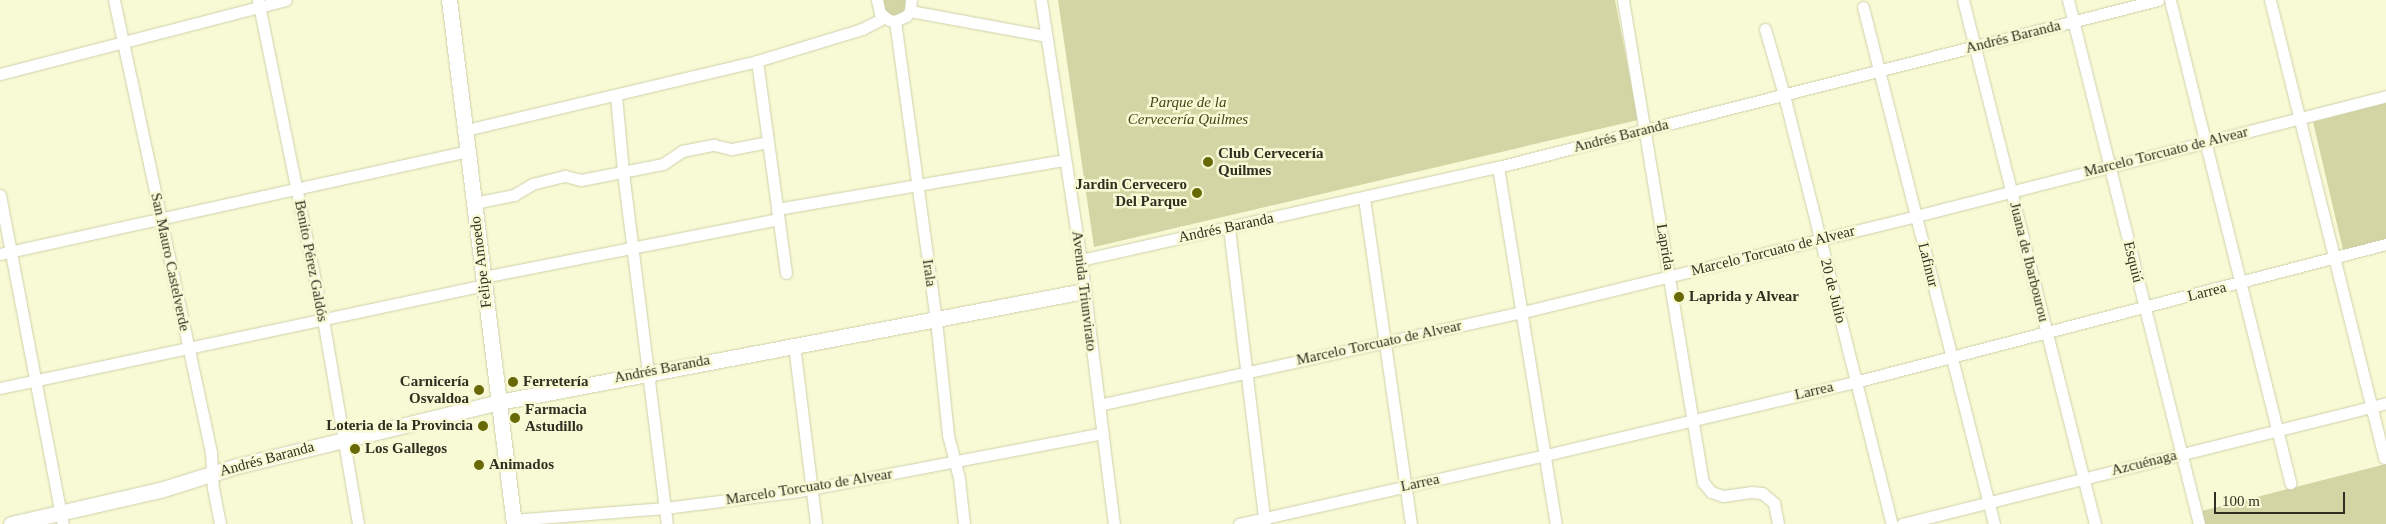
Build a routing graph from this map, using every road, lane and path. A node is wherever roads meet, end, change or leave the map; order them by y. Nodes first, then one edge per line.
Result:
1 (114, 0) edge
2 (286, 0) edge
3 (449, 0) edge
4 (876, 0) edge
5 (1041, 0) edge
6 (1623, 0) edge
7 (1963, 0) edge
8 (2068, 0) edge
9 (2158, 0) edge
10 (2170, 0) edge
11 (2270, 0) edge
12 (258, 3) edge
13 (911, 5) edge
14 (1863, 7) dead end
15 (890, 19) junction
16 (2074, 22) junction
17 (1765, 29) dead end
18 (1046, 36) junction
19 (123, 43) junction
20 (1975, 46) junction
21 (757, 61) junction
22 (1880, 70) junction
23 (0, 74) edge
24 (1784, 95) junction
25 (616, 96) junction
26 (2386, 96) edge
27 (2300, 118) junction
28 (466, 130) junction
29 (1645, 130) junction
30 (767, 142) junction
31 (2204, 142) junction
32 (468, 150) junction
33 (1065, 160) junction
34 (1498, 167) junction
35 (2108, 167) junction
36 (623, 172) junction
37 (916, 187) junction
38 (296, 188) junction
39 (2012, 191) junction
40 (0, 195) edge
41 (1364, 198) junction
42 (474, 203) junction
43 (778, 214) junction
44 (1916, 216) junction
45 (160, 218) junction
46 (1229, 228) junction
47 (1821, 240) junction
48 (2386, 244) edge
49 (633, 248) junction
50 (6, 252) edge
51 (2334, 258) junction
52 (1081, 260) junction
53 (786, 273) dead end
54 (1670, 276) junction
55 (483, 281) junction
56 (2239, 284) junction
57 (1084, 291) junction
58 (2145, 308) junction
59 (1523, 312) junction
60 (323, 319) junction
61 (936, 320) junction
62 (2047, 332) junction
63 (1386, 342) junction
64 (794, 345) junction
65 (189, 348) junction
66 (1952, 356) junction
67 (649, 372) junction
68 (1246, 372) junction
69 (36, 382) junction
70 (1855, 382) junction
71 (0, 388) edge
72 (499, 402) junction
73 (2386, 402) edge
74 (1099, 405) junction
75 (2371, 406) junction
76 (1693, 420) junction
77 (2278, 429) junction
78 (1102, 433) junction
79 (344, 439) junction
80 (2181, 453) junction
81 (1546, 456) junction
82 (2384, 458) dead end
83 (954, 463) junction
84 (213, 474) junction
85 (2084, 478) junction
86 (2290, 482) dead end
87 (1406, 486) junction
88 (812, 489) junction
89 (1989, 502) junction
90 (665, 508) junction
91 (62, 519) edge
92 (1264, 521) edge
93 (513, 522) edge
94 (11, 524) edge
95 (220, 524) edge
96 (358, 524) edge
97 (667, 524) edge
98 (816, 524) edge
99 (964, 524) edge
100 (1114, 524) edge
101 (1239, 524) edge
102 (1411, 524) edge
103 (1556, 524) edge
104 (1778, 524) edge
105 (1892, 524) edge
106 (1902, 524) edge
107 (1994, 524) edge
108 (2095, 524) edge
109 (2199, 524) edge

1 - 19 street, San Mauro Castelverde
2 - 12 street
3 - 28 main road, Felipe Amoedo
4 - 15 street, Irala
5 - 18 street, Avenida Triunvirato
6 - 29 street, Laprida
7 - 20 street, Juana de Ibarbourou
8 - 16 street, Esquiú
9 - 16 street, Andrés Baranda
10 - 31 street
11 - 27 street
12 - 19 street
12 - 38 street, Benito Pérez Galdós
13 - 15 street
13 - 18 street
14 - 22 street, Lafinur
15 - 21 street
15 - 37 street, Irala
16 - 20 street, Andrés Baranda
16 - 35 street, Esquiú
17 - 24 street, 20 de Julio
18 - 33 street, Avenida Triunvirato
19 - 23 street
19 - 45 street, San Mauro Castelverde
20 - 22 street, Andrés Baranda
20 - 39 street, Juana de Ibarbourou
21 - 25 street
21 - 30 street
22 - 24 street, Andrés Baranda
22 - 44 street, Lafinur
24 - 29 street, Andrés Baranda
24 - 47 street, 20 de Julio
25 - 28 street
25 - 36 street
26 - 27 street, Marcelo Torcuato de Alvear
27 - 31 street, Marcelo Torcuato de Alvear
27 - 51 street
28 - 32 main road, Felipe Amoedo
29 - 34 street, Andrés Baranda
29 - 54 street, Laprida
30 - 36 street
30 - 43 street
31 - 35 street, Marcelo Torcuato de Alvear
31 - 56 street
32 - 38 street
32 - 42 main road, Felipe Amoedo
33 - 37 street
33 - 52 street, Avenida Triunvirato
34 - 41 street, Andrés Baranda
34 - 59 street
35 - 39 street, Marcelo Torcuato de Alvear
35 - 58 street, Esquiú
36 - 42 street
36 - 49 street
37 - 43 street
37 - 61 street, Irala
38 - 45 street
38 - 60 street, Benito Pérez Galdós
39 - 44 street, Marcelo Torcuato de Alvear
39 - 62 street, Juana de Ibarbourou
40 - 50 street
41 - 46 street, Andrés Baranda
41 - 63 street
42 - 55 main road, Felipe Amoedo
43 - 49 street
43 - 53 street
44 - 47 street, Marcelo Torcuato de Alvear
44 - 66 street, Lafinur
45 - 50 street
45 - 65 street, San Mauro Castelverde
46 - 52 street, Andrés Baranda
46 - 68 street
47 - 54 street, Marcelo Torcuato de Alvear
47 - 70 street, 20 de Julio
48 - 51 street, Larrea
49 - 55 street
49 - 67 street
50 - 69 street
51 - 56 street, Larrea
51 - 75 street
52 - 57 street, Avenida Triunvirato
54 - 59 street, Marcelo Torcuato de Alvear
54 - 76 street, Laprida
55 - 60 street
55 - 72 main road, Felipe Amoedo
56 - 58 street, Larrea
56 - 77 street
57 - 61 main road, Andrés Baranda
57 - 74 street, Avenida Triunvirato
58 - 62 street, Larrea
58 - 80 street, Esquiú
59 - 63 street, Marcelo Torcuato de Alvear
59 - 81 street
60 - 65 street
60 - 79 street, Benito Pérez Galdós
61 - 64 main road, Andrés Baranda
61 - 83 street, Irala
62 - 66 street, Larrea
62 - 85 street, Juana de Ibarbourou
63 - 68 street, Marcelo Torcuato de Alvear
63 - 87 street
64 - 67 main road, Andrés Baranda
64 - 88 street
65 - 69 street
65 - 84 street, San Mauro Castelverde
66 - 70 street, Larrea
66 - 89 street, Lafinur
67 - 72 main road, Andrés Baranda
67 - 90 street
68 - 74 street, Marcelo Torcuato de Alvear
68 - 92 street
69 - 71 street
69 - 91 street
70 - 76 street, Larrea
70 - 105 street, 20 de Julio
72 - 79 main road, Andrés Baranda
72 - 93 main road, Felipe Amoedo
73 - 75 street, Azcuénaga
74 - 78 street, Avenida Triunvirato
75 - 77 street, Azcuénaga
75 - 82 street
76 - 81 street, Larrea
76 - 104 street, Laprida
77 - 80 street, Azcuénaga
77 - 86 street
78 - 83 street, Marcelo Torcuato de Alvear
78 - 100 street, Avenida Triunvirato
79 - 84 main road, Andrés Baranda
79 - 96 street, Benito Pérez Galdós
80 - 85 street, Azcuénaga
80 - 109 street, Esquiú
81 - 87 street, Larrea
81 - 103 street
83 - 88 street, Marcelo Torcuato de Alvear
83 - 99 street, Irala
84 - 91 main road, Andrés Baranda
84 - 95 street, San Mauro Castelverde
85 - 89 street, Azcuénaga
85 - 108 street, Juana de Ibarbourou
87 - 92 street, Larrea
87 - 102 street
88 - 90 street, Marcelo Torcuato de Alvear
88 - 98 street
89 - 106 street, Azcuénaga
89 - 107 street, Lafinur
90 - 93 street, Marcelo Torcuato de Alvear
90 - 97 street
91 - 94 main road, Andrés Baranda
92 - 101 street, Larrea

